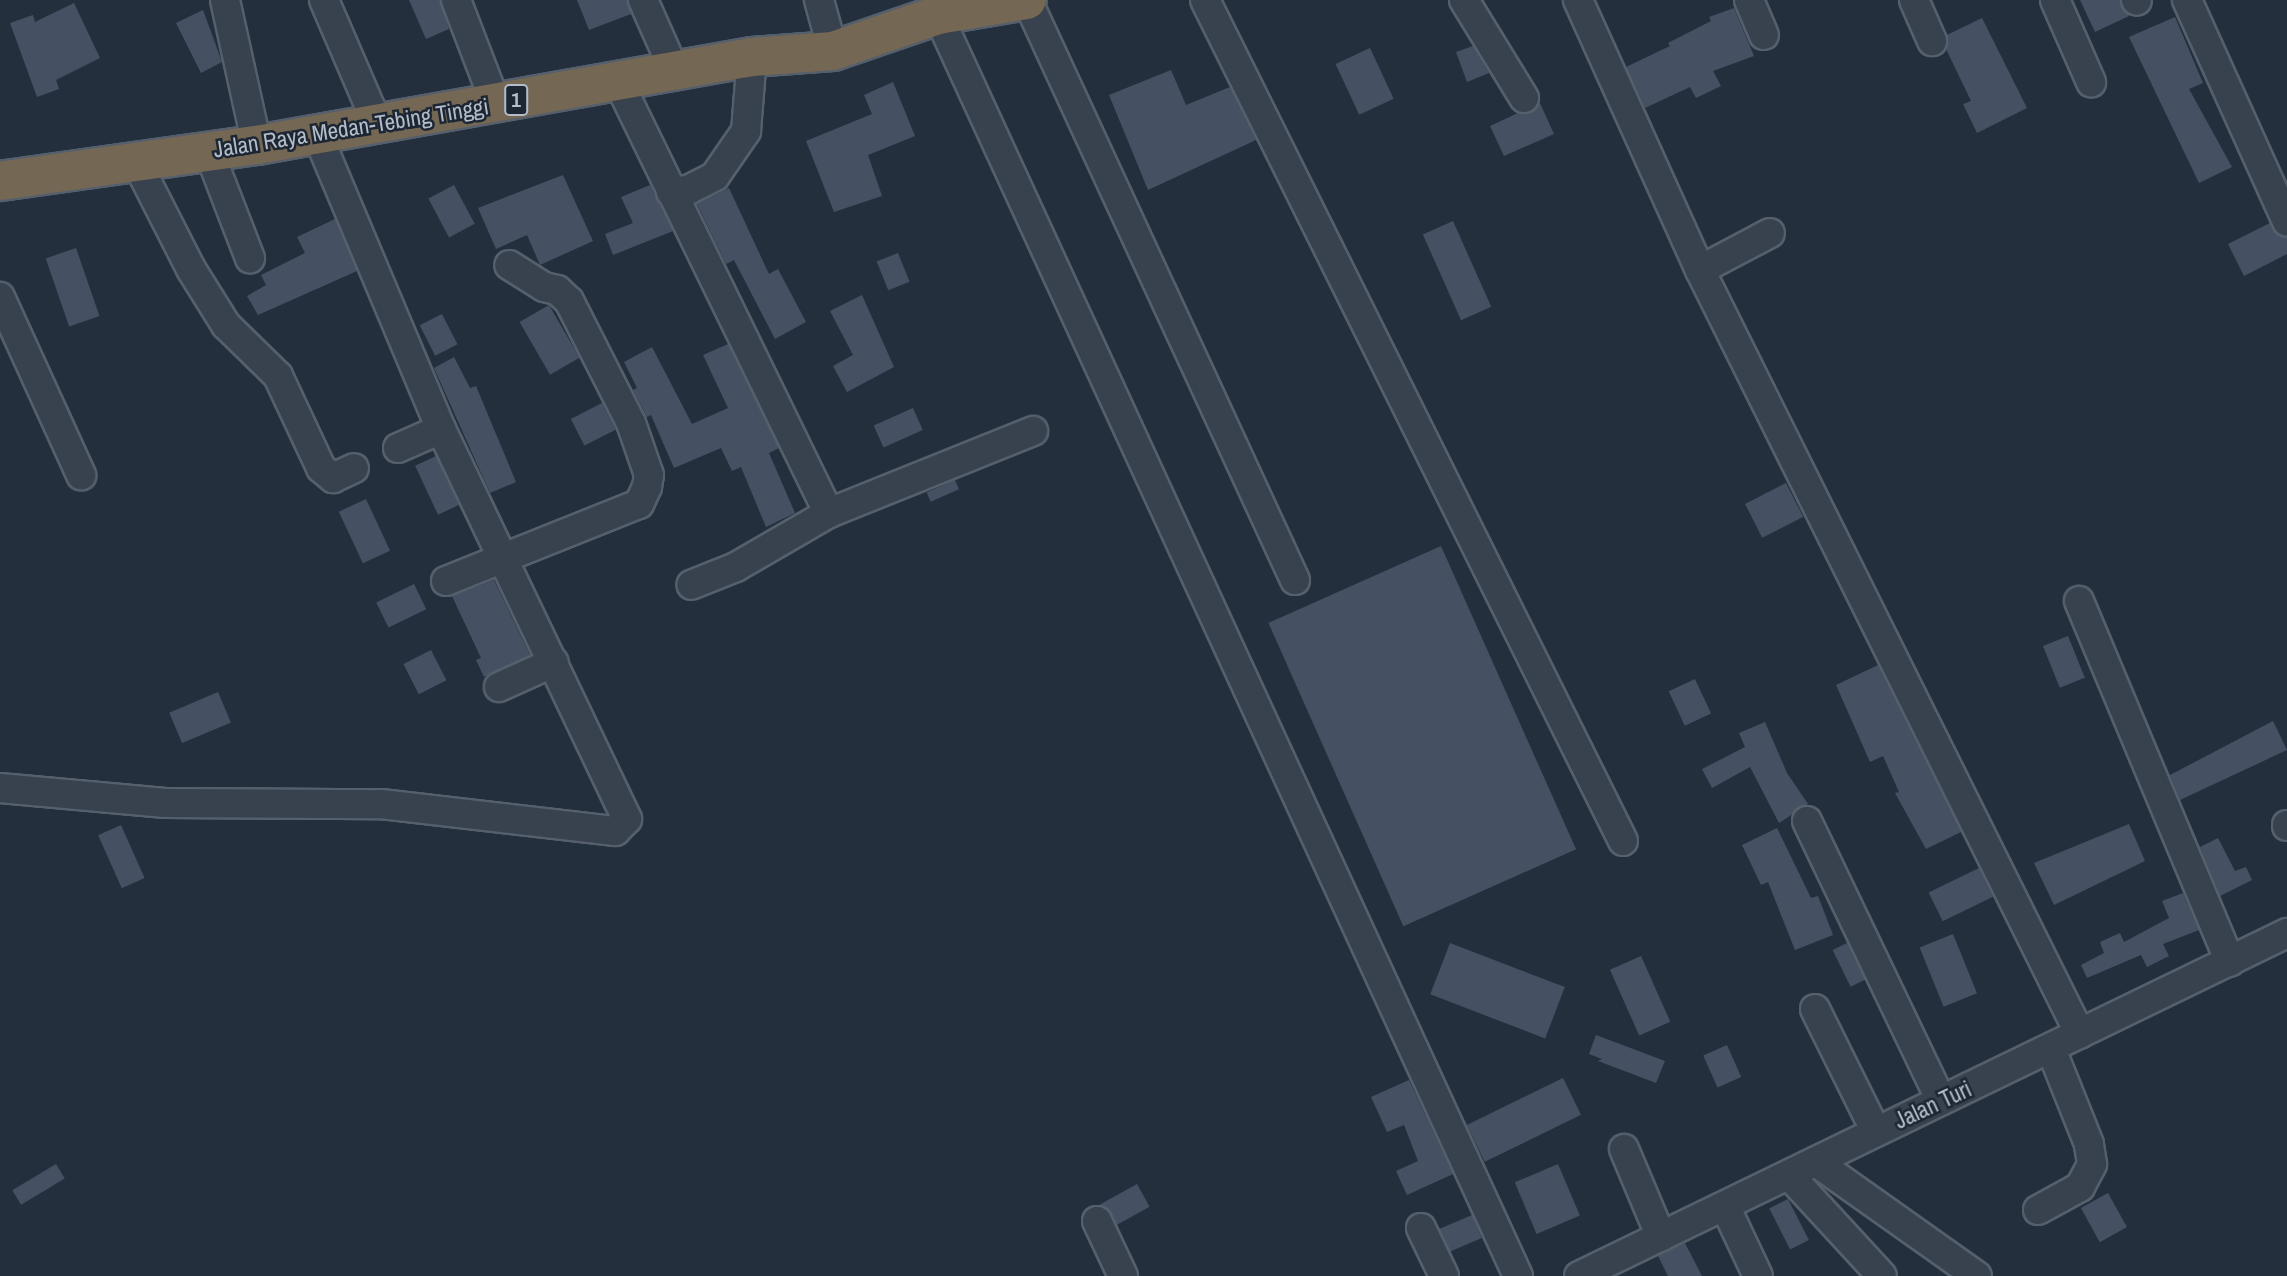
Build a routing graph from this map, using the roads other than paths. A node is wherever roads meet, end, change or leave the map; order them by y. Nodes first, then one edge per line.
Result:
1 (225, 0) edge
2 (324, 0) edge
3 (456, 0) edge
4 (643, 0) edge
5 (819, 0) edge
6 (1027, 0) edge
7 (1205, 0) edge
8 (1464, 0) edge
9 (1578, 0) edge
10 (1749, 0) edge
11 (1914, 0) edge
12 (2055, 0) edge
13 (2187, 0) edge
14 (959, 8) edge
15 (1764, 35) dead end
16 (1932, 41) dead end
17 (833, 51) junction
18 (752, 57) junction
19 (674, 70) junction
20 (618, 81) junction
21 (2091, 82) dead end
22 (1524, 98) dead end
23 (496, 104) junction
24 (377, 123) junction
25 (317, 134) junction
26 (257, 145) junction
27 (209, 152) junction
28 (135, 159) junction
29 (2, 176) edge
30 (671, 192) junction
31 (2287, 221) edge
32 (1770, 233) dead end
33 (250, 258) dead end
34 (509, 265) dead end
35 (1700, 270) junction
36 (0, 297) edge
37 (441, 429) junction
38 (1033, 431) dead end
39 (398, 448) dead end
40 (354, 468) dead end
41 (81, 475) dead end
42 (829, 513) junction
43 (502, 557) junction
44 (1295, 580) dead end
45 (446, 581) dead end
46 (691, 585) dead end
47 (2079, 601) dead end
48 (554, 662) junction
49 (499, 687) dead end
50 (0, 788) edge
51 (1807, 821) dead end
52 (1623, 841) dead end
53 (2287, 933) edge
54 (2230, 962) junction
55 (1815, 1009) dead end
56 (2080, 1034) junction
57 (2051, 1049) junction
58 (1941, 1101) junction
59 (1876, 1132) junction
60 (1624, 1149) dead end
61 (1816, 1162) junction
62 (1789, 1175) junction
63 (1725, 1206) junction
64 (2038, 1210) dead end
65 (1097, 1221) dead end
66 (1422, 1228) dead end
67 (1661, 1237) junction
68 (1123, 1276) edge
69 (1444, 1276) edge
70 (1518, 1276) edge
71 (1579, 1276) edge
72 (1758, 1276) edge
73 (1882, 1276) edge
74 (1977, 1276) edge

1 - 26 street
2 - 24 street
3 - 23 street
4 - 19 street
5 - 17 street
6 - 14 highway, Jalan Raya Medan-Tebing Tinggi / 1
6 - 44 street
7 - 52 street
8 - 22 street
9 - 35 street
10 - 15 street
11 - 16 street
12 - 21 street
13 - 31 street
14 - 17 highway, Jalan Raya Medan-Tebing Tinggi / 1
14 - 70 street
17 - 18 highway, Jalan Raya Medan-Tebing Tinggi / 1
18 - 19 highway, Jalan Raya Medan-Tebing Tinggi / 1
18 - 30 street
19 - 20 highway, Jalan Raya Medan-Tebing Tinggi / 1
20 - 23 highway, Jalan Raya Medan-Tebing Tinggi / 1
20 - 30 street
23 - 24 highway, Jalan Raya Medan-Tebing Tinggi / 1
24 - 25 highway, Jalan Raya Medan-Tebing Tinggi / 1
25 - 26 highway, Jalan Raya Medan-Tebing Tinggi / 1
25 - 37 street
26 - 27 highway, Jalan Raya Medan-Tebing Tinggi / 1
27 - 28 highway, Jalan Raya Medan-Tebing Tinggi / 1
27 - 33 street
28 - 29 highway, Jalan Raya Medan-Tebing Tinggi / 1
28 - 40 street
30 - 42 street
32 - 35 street
34 - 43 street
35 - 56 street
36 - 41 street
37 - 39 street
37 - 43 street
38 - 42 street
42 - 46 street
43 - 45 street
43 - 48 street
47 - 54 street
48 - 49 street
48 - 50 street
51 - 58 street
53 - 54 street, Jalan Turi
54 - 56 street, Jalan Turi
55 - 59 street
56 - 57 street, Jalan Turi
57 - 58 street, Jalan Turi
57 - 64 street
58 - 59 street, Jalan Turi
59 - 61 street, Jalan Turi
60 - 67 street
61 - 62 street, Jalan Turi
61 - 74 street
62 - 63 street, Jalan Turi
62 - 73 street
63 - 67 street, Jalan Turi
63 - 72 street
65 - 68 street
66 - 69 street
67 - 71 street, Jalan Turi

